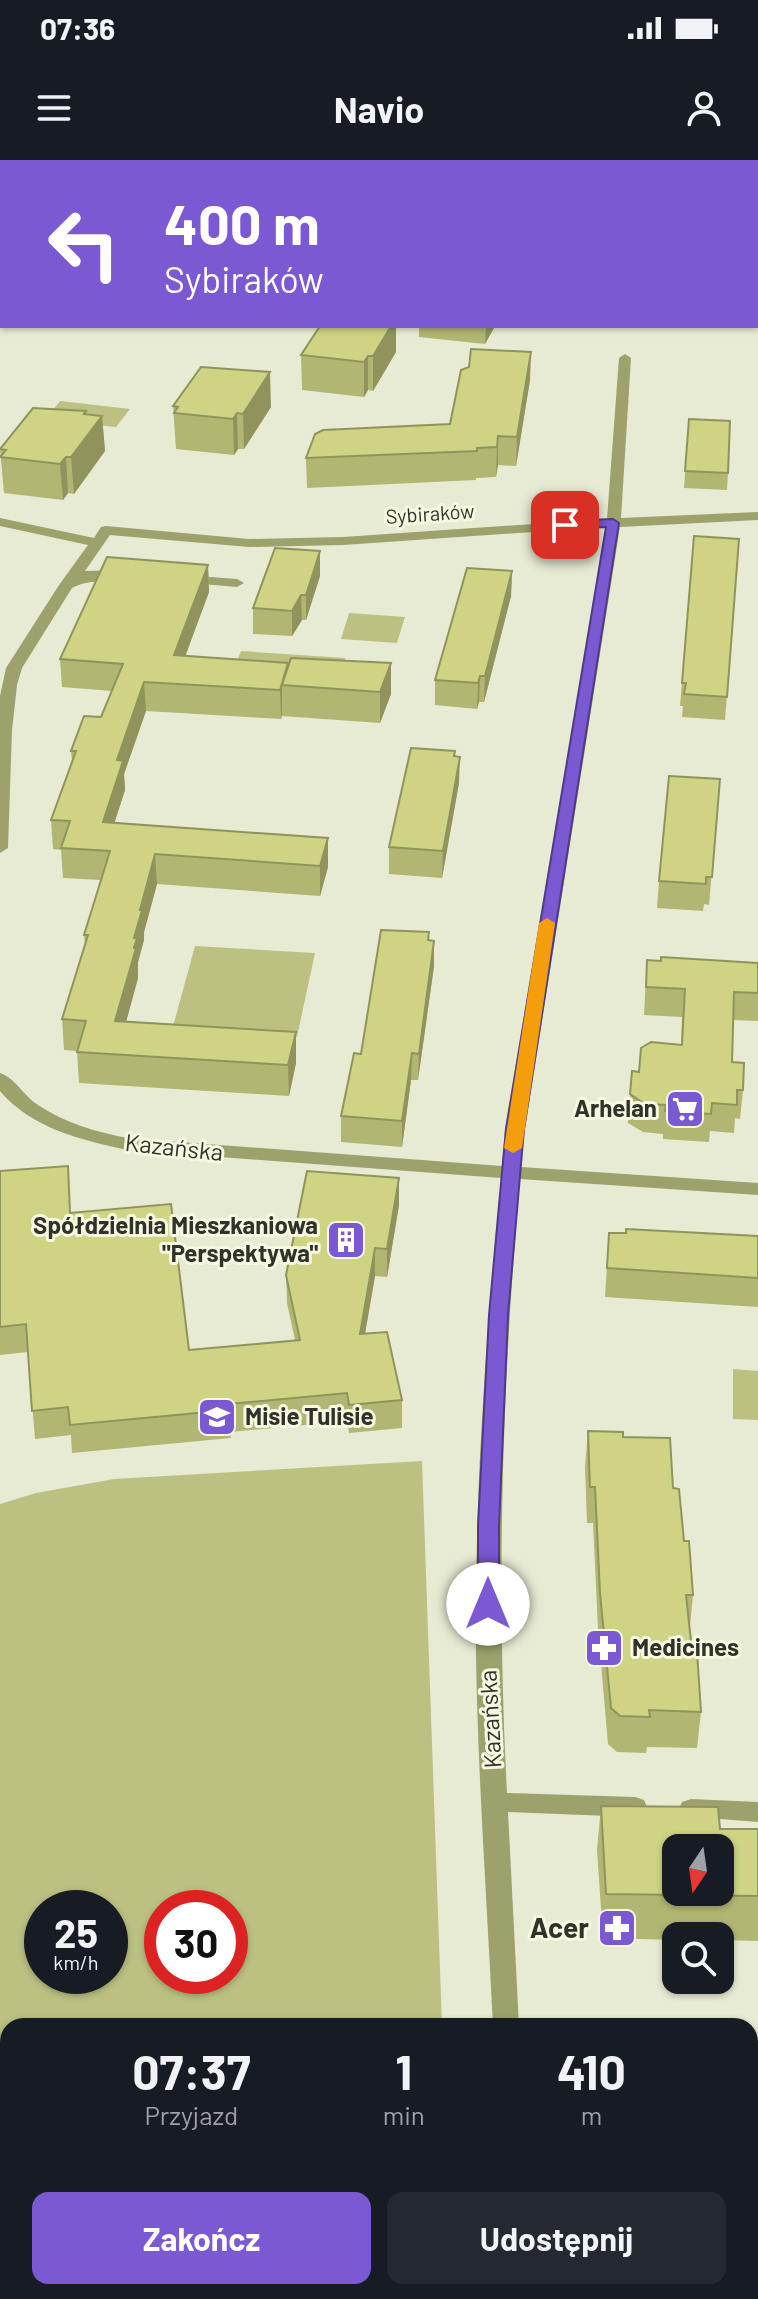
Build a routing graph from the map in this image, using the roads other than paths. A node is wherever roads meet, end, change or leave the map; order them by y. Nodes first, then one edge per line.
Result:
1 (625, 358) dead end
2 (758, 516) edge
3 (0, 522) edge
4 (613, 523) junction
5 (102, 537) junction
6 (135, 575) edge
7 (164, 578) edge
8 (73, 579) junction
9 (237, 583) dead end
10 (0, 848) edge
11 (0, 1079) edge
12 (511, 1172) junction
13 (758, 1189) edge
14 (495, 1802) junction
15 (758, 1812) edge
16 (506, 2018) edge

1 - 4 street, Kazańska
2 - 4 street, Sybiraków
3 - 5 street, Sybiraków
4 - 5 street, Sybiraków
4 - 12 street, Kazańska
5 - 8 street
6 - 8 street
7 - 9 street
8 - 10 street
11 - 12 street, Kazańska
12 - 13 street
12 - 14 street, Kazańska
14 - 15 street
14 - 16 street, Kazańska

